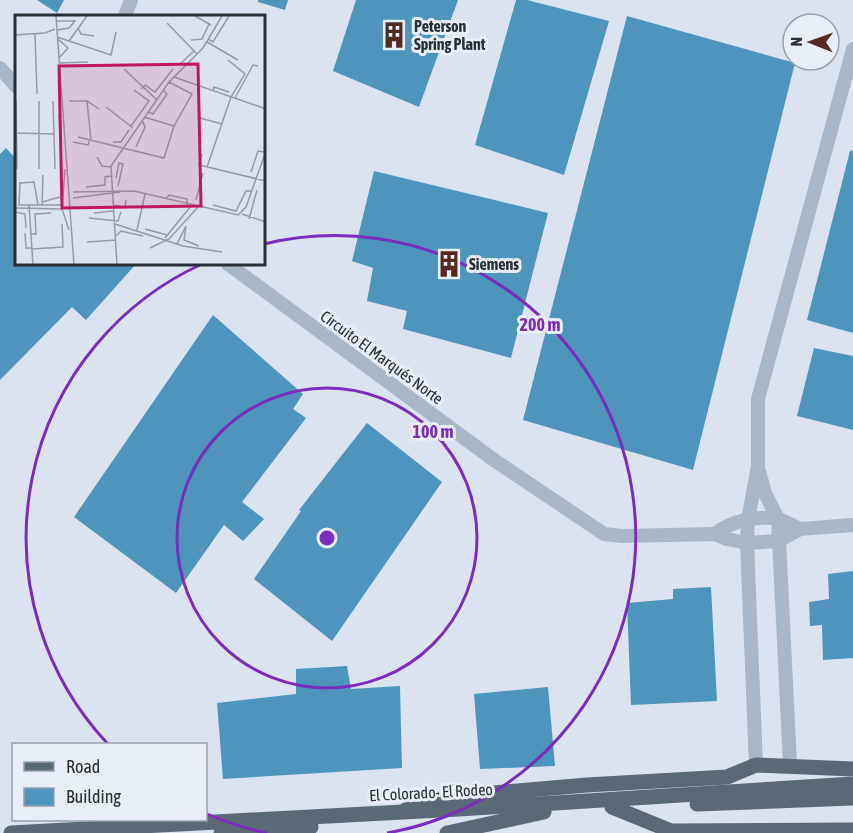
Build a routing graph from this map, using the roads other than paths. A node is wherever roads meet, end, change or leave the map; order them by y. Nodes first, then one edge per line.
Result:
1 (131, 0) edge
2 (125, 15) edge
3 (852, 55) edge
4 (0, 68) edge
5 (15, 85) edge
6 (231, 266) edge
7 (758, 466) junction
8 (778, 519) junction
9 (748, 520) junction
10 (853, 525) edge
11 (800, 529) junction
12 (715, 534) junction
13 (778, 541) junction
14 (747, 543) junction
15 (756, 765) junction
16 (790, 765) junction
17 (853, 769) edge
18 (853, 784) edge
19 (853, 798) edge
20 (612, 807) junction
21 (402, 812) junction
22 (544, 812) junction
23 (853, 830) edge
24 (832, 831) edge
25 (11, 833) edge
26 (221, 833) edge
27 (447, 833) edge

1 - 2 street
3 - 7 street
4 - 5 street
6 - 12 street, Circuito El Marqués Norte
7 - 8 street
7 - 9 street
8 - 9 street, Circuito El Marqués Norte
8 - 11 street, Circuito El Marqués Norte
8 - 13 street
9 - 12 street, Circuito El Marqués Norte
9 - 14 street
10 - 11 street, Circuito El Marqués Norte
11 - 13 street, Circuito El Marqués Norte
12 - 14 street, Circuito El Marqués Norte
13 - 14 street, Circuito El Marqués Norte
13 - 16 street
14 - 15 street
15 - 16 main road
15 - 21 main road
16 - 17 main road
18 - 21 main road, El Colorado- El Rodeo
19 - 20 main road, El Colorado- El Rodeo
20 - 22 main road, El Colorado- El Rodeo
20 - 24 main road
21 - 25 main road, El Colorado- El Rodeo
22 - 26 main road, El Colorado- El Rodeo
22 - 27 main road
23 - 24 main road

